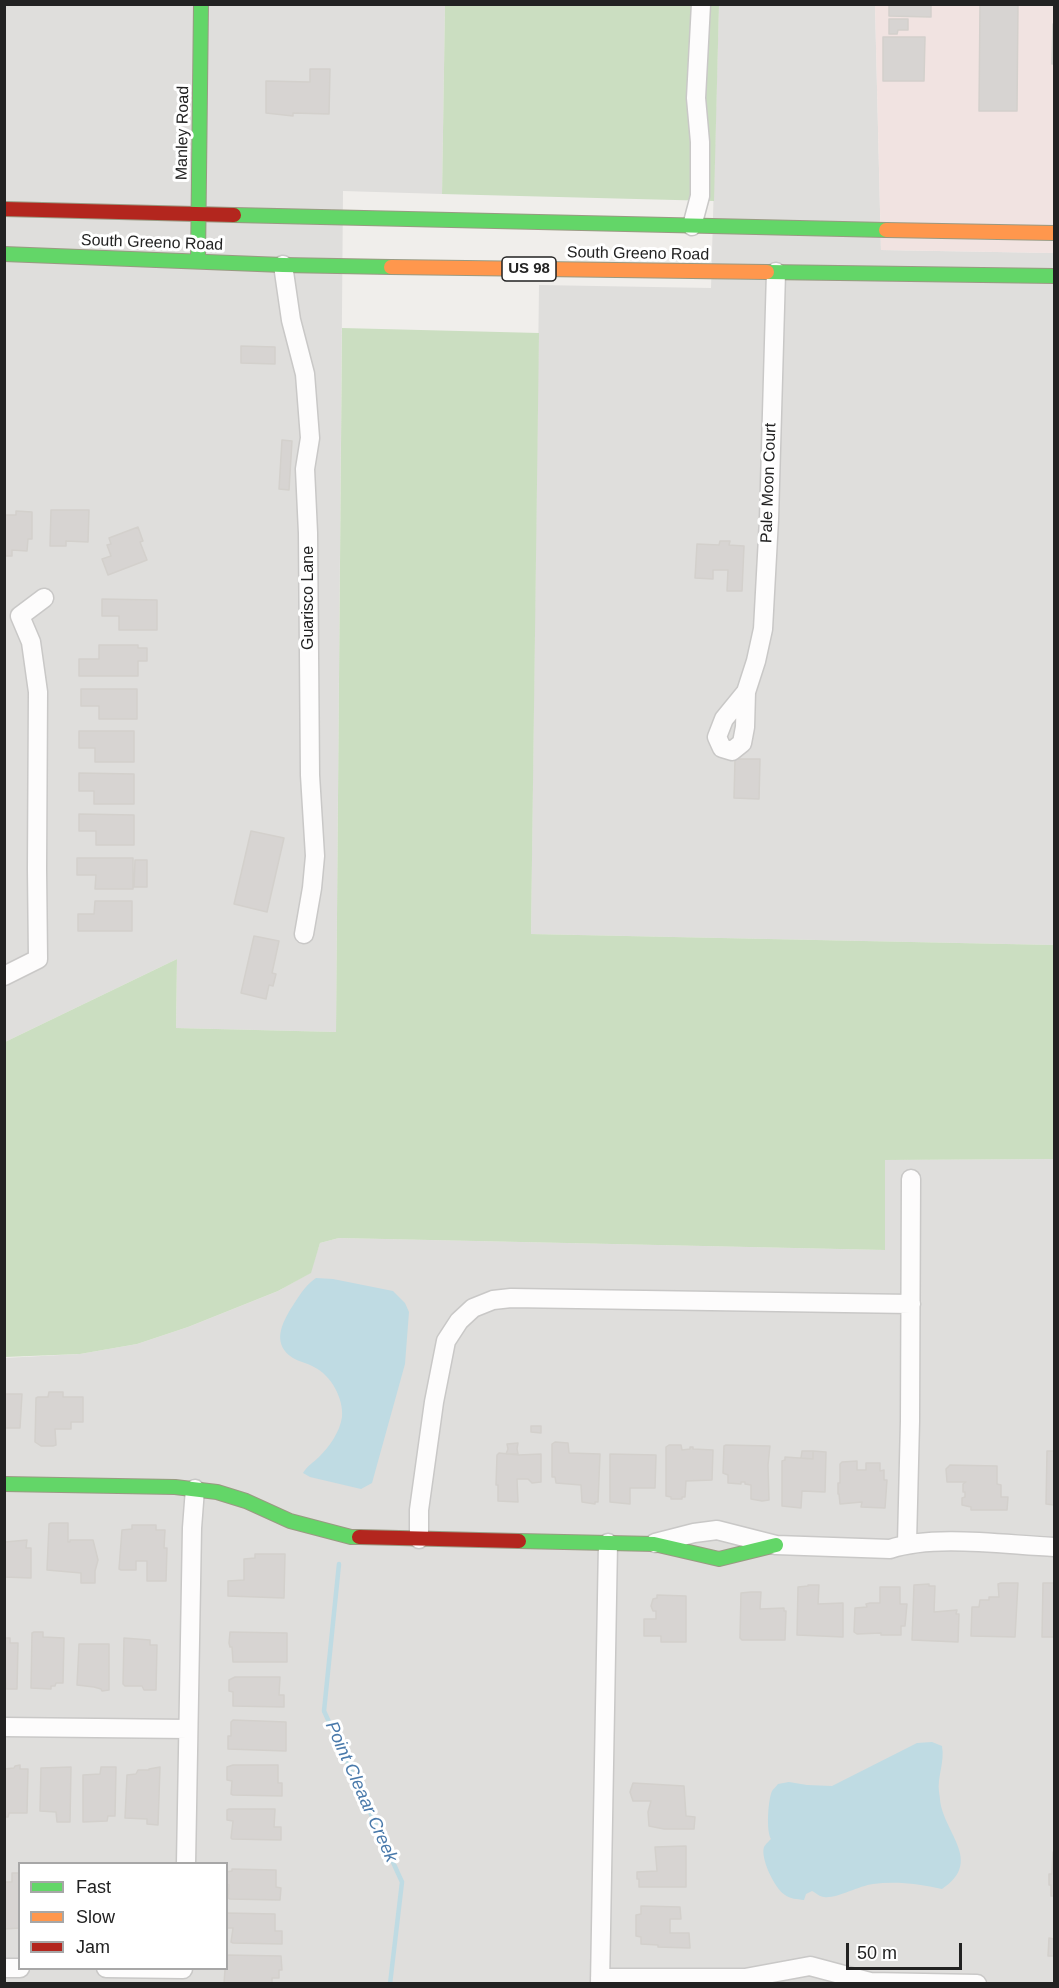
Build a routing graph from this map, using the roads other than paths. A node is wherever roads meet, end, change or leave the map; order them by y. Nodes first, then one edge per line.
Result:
1 (201, 4) edge
2 (701, 4) edge
3 (4, 208) edge
4 (199, 214) junction
5 (692, 226) junction
6 (1054, 233) edge
7 (4, 254) edge
8 (198, 261) junction
9 (283, 265) junction
10 (776, 272) junction
11 (1054, 276) edge
12 (44, 598) dead end
13 (12, 614) edge
14 (746, 692) dead end
15 (304, 934) dead end
16 (4, 976) edge
17 (911, 1179) dead end
18 (911, 1304) junction
19 (4, 1484) edge
20 (195, 1490) junction
21 (419, 1539) junction
22 (608, 1543) junction
23 (907, 1543) junction
24 (654, 1544) junction
25 (776, 1545) junction
26 (1054, 1547) edge
27 (4, 1727) edge
28 (188, 1730) junction
29 (186, 1862) edge
30 (600, 1981) edge
31 (754, 1981) edge
32 (866, 1983) edge
33 (977, 1983) edge

1 - 4 main road, Manley Road
2 - 5 street
3 - 4 main road, South Greeno Road
4 - 5 main road, South Greeno Road
4 - 8 main road, Manley Road
5 - 6 main road, South Greeno Road
7 - 8 main road, South Greeno Road / US 98
8 - 9 main road, South Greeno Road / US 98
9 - 10 main road, South Greeno Road / US 98
9 - 15 street, Guarisco Lane
10 - 11 main road, South Greeno Road / US 98
10 - 14 street, Pale Moon Court
12 - 13 street
13 - 16 street
17 - 18 street
18 - 21 street
18 - 23 street
19 - 20 main road
20 - 21 main road
20 - 28 street
21 - 22 main road
22 - 24 main road
22 - 30 street
23 - 25 street
23 - 26 street
24 - 25 main road
24 - 25 street
27 - 28 street
28 - 29 street
30 - 31 street
31 - 32 street
32 - 33 street

